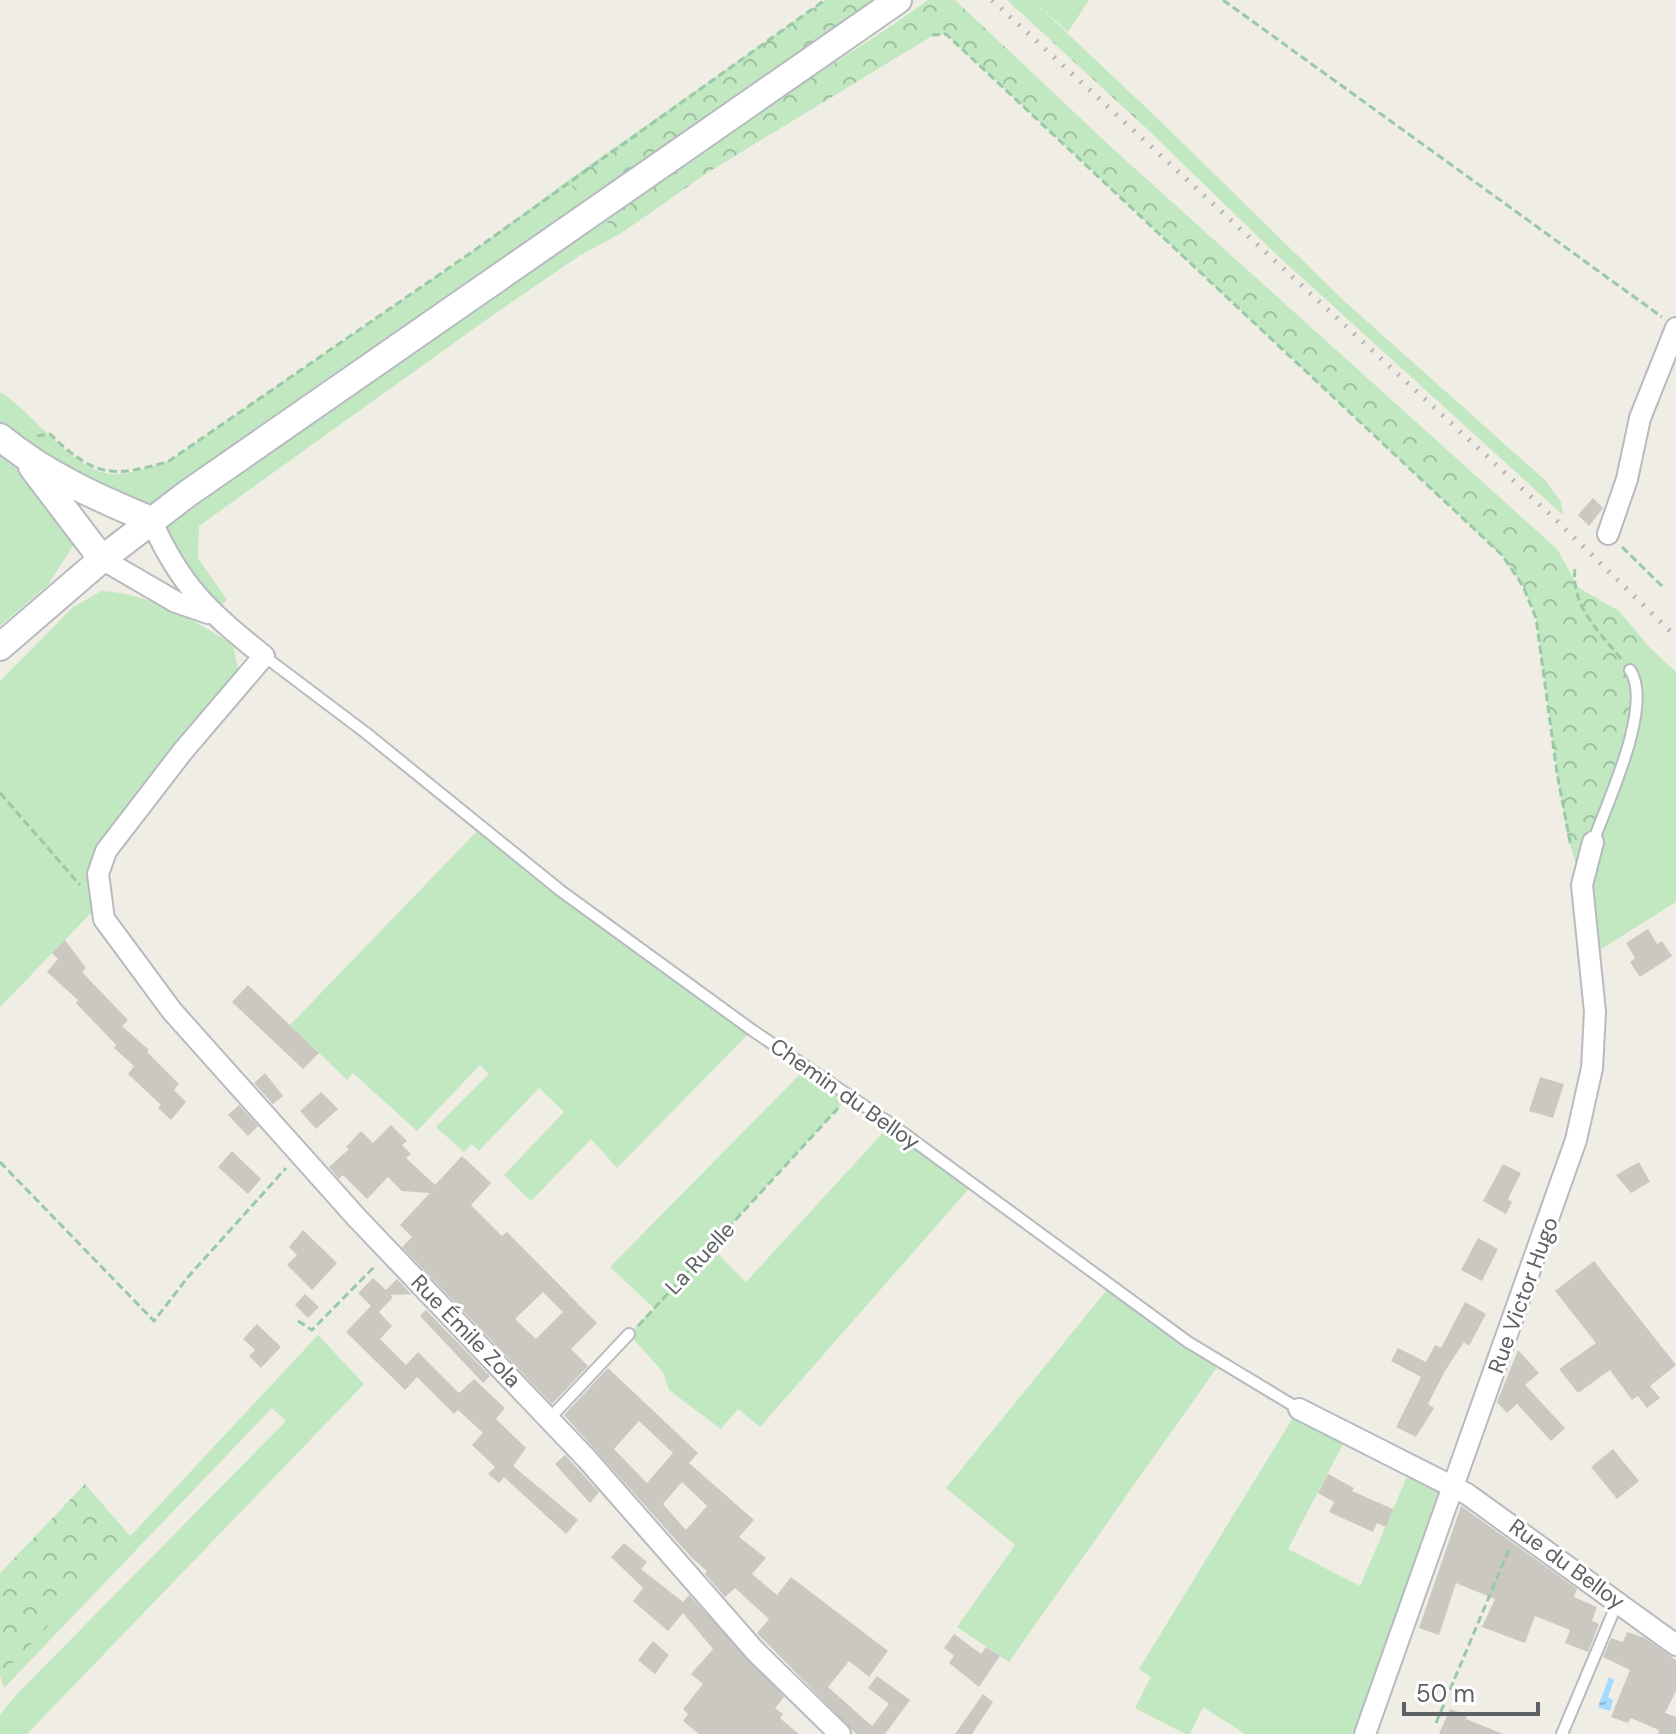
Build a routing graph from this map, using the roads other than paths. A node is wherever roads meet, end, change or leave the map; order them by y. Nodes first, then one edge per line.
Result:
1 (898, 0) edge
2 (1672, 324) edge
3 (10, 445) edge
4 (151, 520) junction
5 (1608, 534) road end
6 (102, 559) junction
7 (211, 614) junction
8 (0, 647) edge
9 (264, 656) junction
10 (1630, 670) road end
11 (1593, 842) joint
12 (629, 1334) road end
13 (1299, 1409) joint
14 (549, 1419) junction
15 (1455, 1487) junction
16 (1618, 1601) junction
17 (1676, 1645) edge
18 (840, 1734) edge
19 (1365, 1734) edge
20 (1562, 1734) edge

1 - 4 street
2 - 5 street
3 - 4 street
3 - 6 street
4 - 6 street
4 - 7 street
6 - 7 street
6 - 8 street
7 - 9 street
9 - 13 lane, Chemin du Belloy
9 - 14 street, Rue Émile Zola
10 - 11 lane
11 - 15 street, Rue Victor Hugo
12 - 14 lane
13 - 15 street, Chemin du Belloy
14 - 18 street, Rue Émile Zola
15 - 16 street, Rue du Belloy
15 - 19 street, Rue Victor Hugo
16 - 17 street, Rue du Belloy
16 - 20 lane

